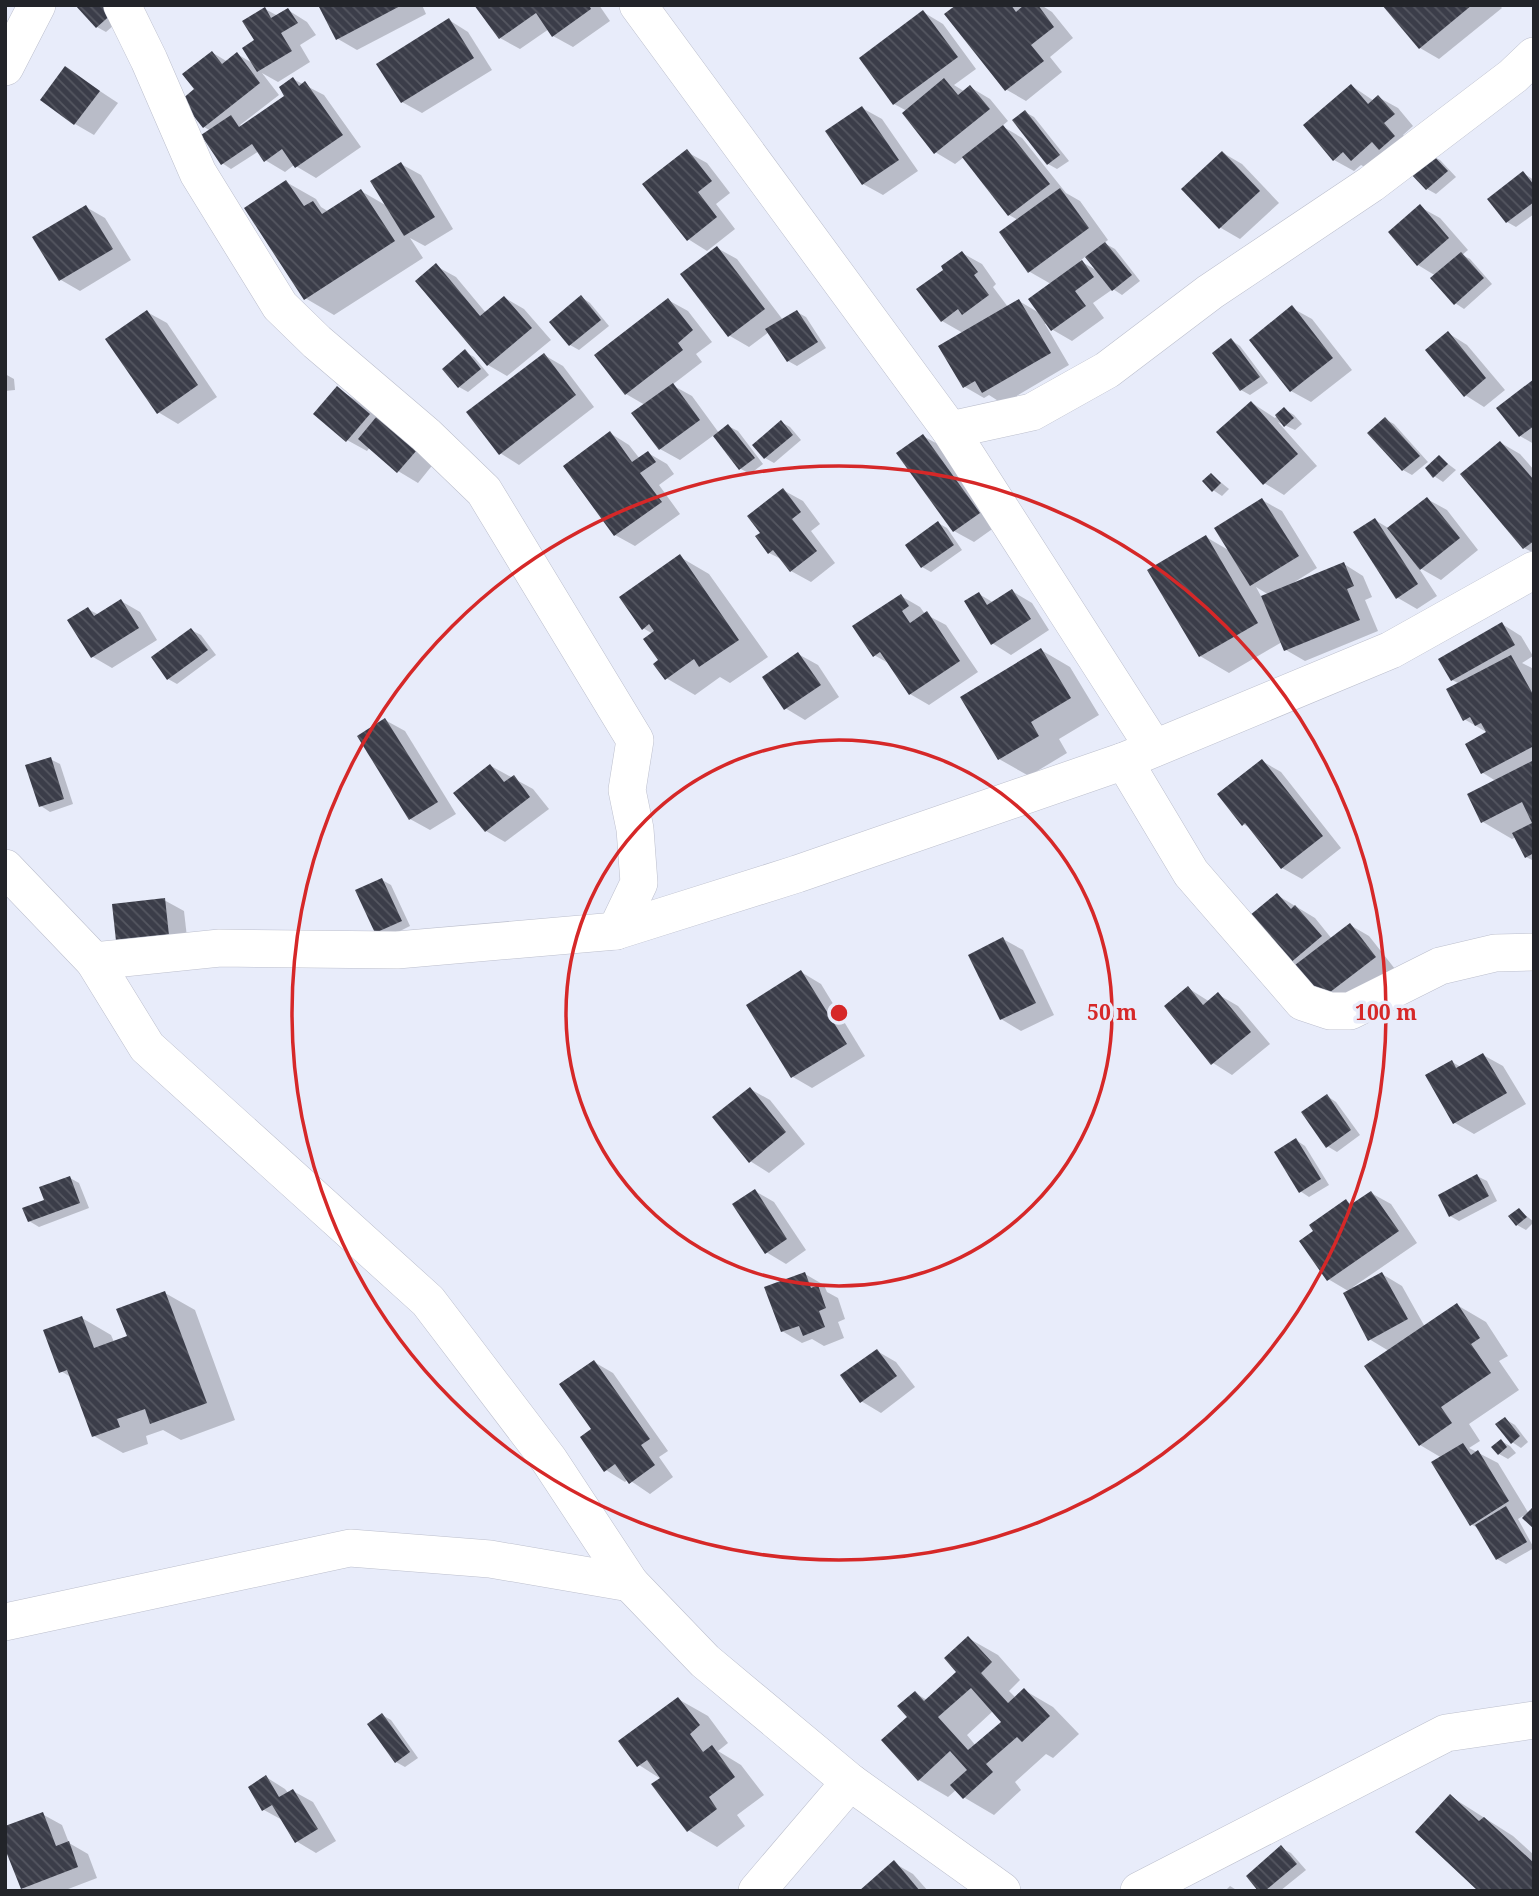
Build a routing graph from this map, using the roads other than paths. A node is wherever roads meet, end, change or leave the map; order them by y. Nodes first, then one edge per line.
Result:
1 (37, 5) edge
2 (122, 5) edge
3 (638, 5) edge
4 (1534, 56) edge
5 (5, 67) edge
6 (950, 430) junction
7 (1534, 570) edge
8 (1139, 754) junction
9 (5, 868) edge
10 (616, 931) junction
11 (1534, 952) edge
12 (94, 961) junction
13 (630, 1583) junction
14 (5, 1622) edge
15 (1534, 1720) edge
16 (849, 1782) junction
17 (757, 1891) edge
18 (1002, 1891) edge
19 (1139, 1891) edge

1 - 5 street
2 - 10 street
3 - 6 street
4 - 6 street
6 - 8 street
7 - 8 street
8 - 10 street
8 - 11 street
9 - 12 street
10 - 12 street
12 - 13 street
13 - 14 street
13 - 16 street
15 - 19 street
16 - 17 street
16 - 18 street

